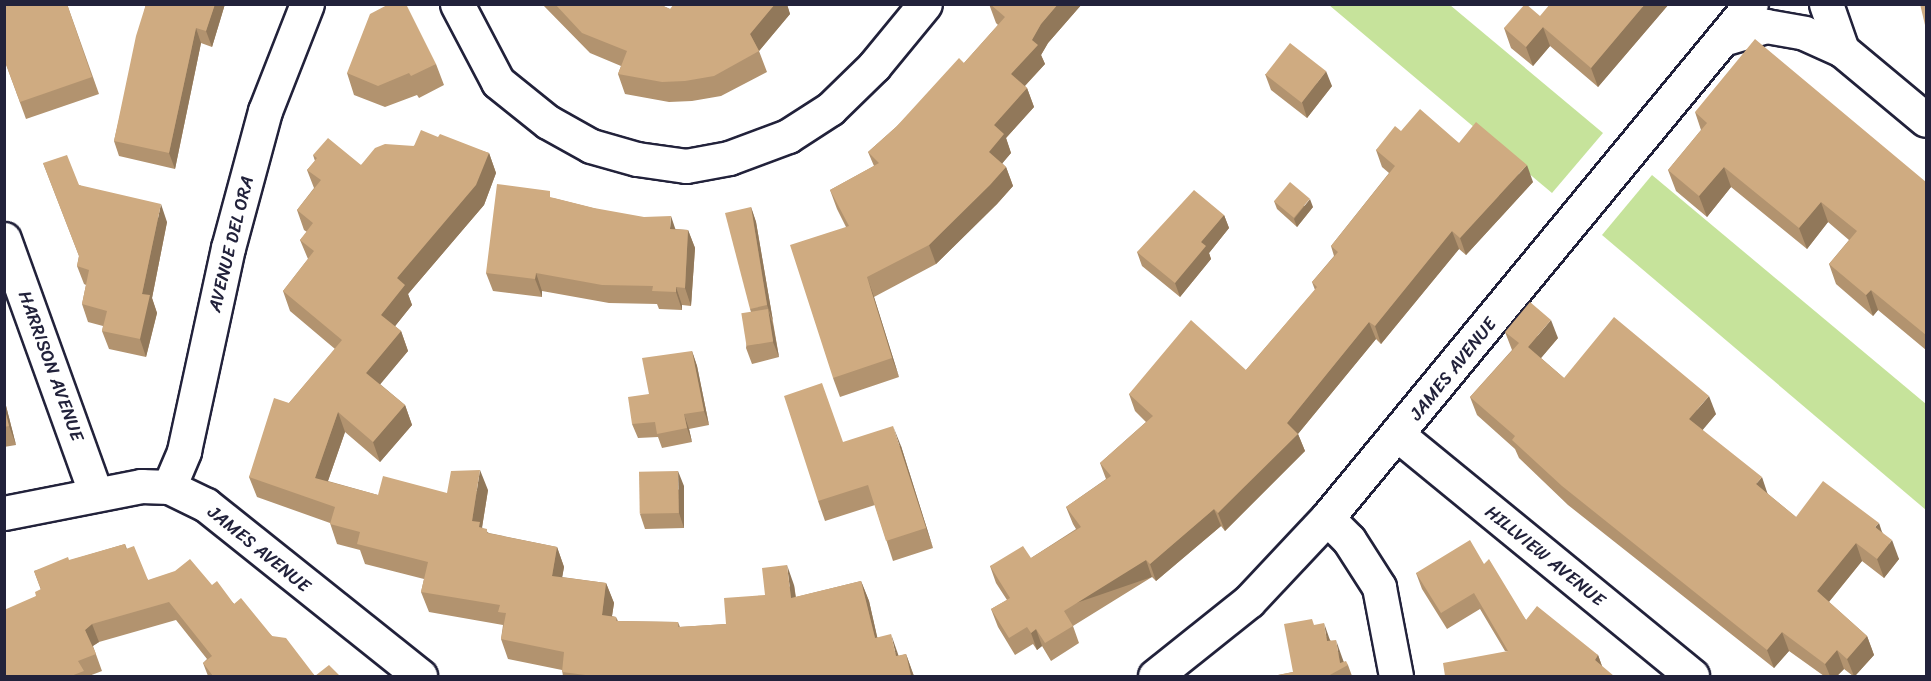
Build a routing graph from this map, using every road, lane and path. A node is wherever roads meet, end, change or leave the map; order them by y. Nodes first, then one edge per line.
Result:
1 (307, 4) edge
2 (457, 4) edge
3 (925, 4) edge
4 (1751, 4) edge
5 (1826, 4) edge
6 (1726, 38) junction
7 (1842, 50) junction
8 (1926, 120) edge
9 (4, 238) edge
10 (1398, 435) junction
11 (169, 487) junction
12 (96, 494) junction
13 (4, 513) edge
14 (1327, 518) junction
15 (420, 676) edge
16 (1155, 676) edge
17 (1396, 676) edge
18 (1692, 676) edge

1 - 11 street, AVENUE DEL ORA
2 - 3 street
4 - 6 street, JAMES AVENUE
5 - 7 street
6 - 7 street
6 - 10 street, JAMES AVENUE
7 - 8 street
9 - 12 street, HARRISON AVENUE
10 - 14 street, JAMES AVENUE
10 - 18 street, HILLVIEW AVENUE
11 - 12 street, JAMES AVENUE
11 - 15 street, JAMES AVENUE
12 - 13 street, JAMES AVENUE
14 - 16 street, JAMES AVENUE
14 - 17 street

